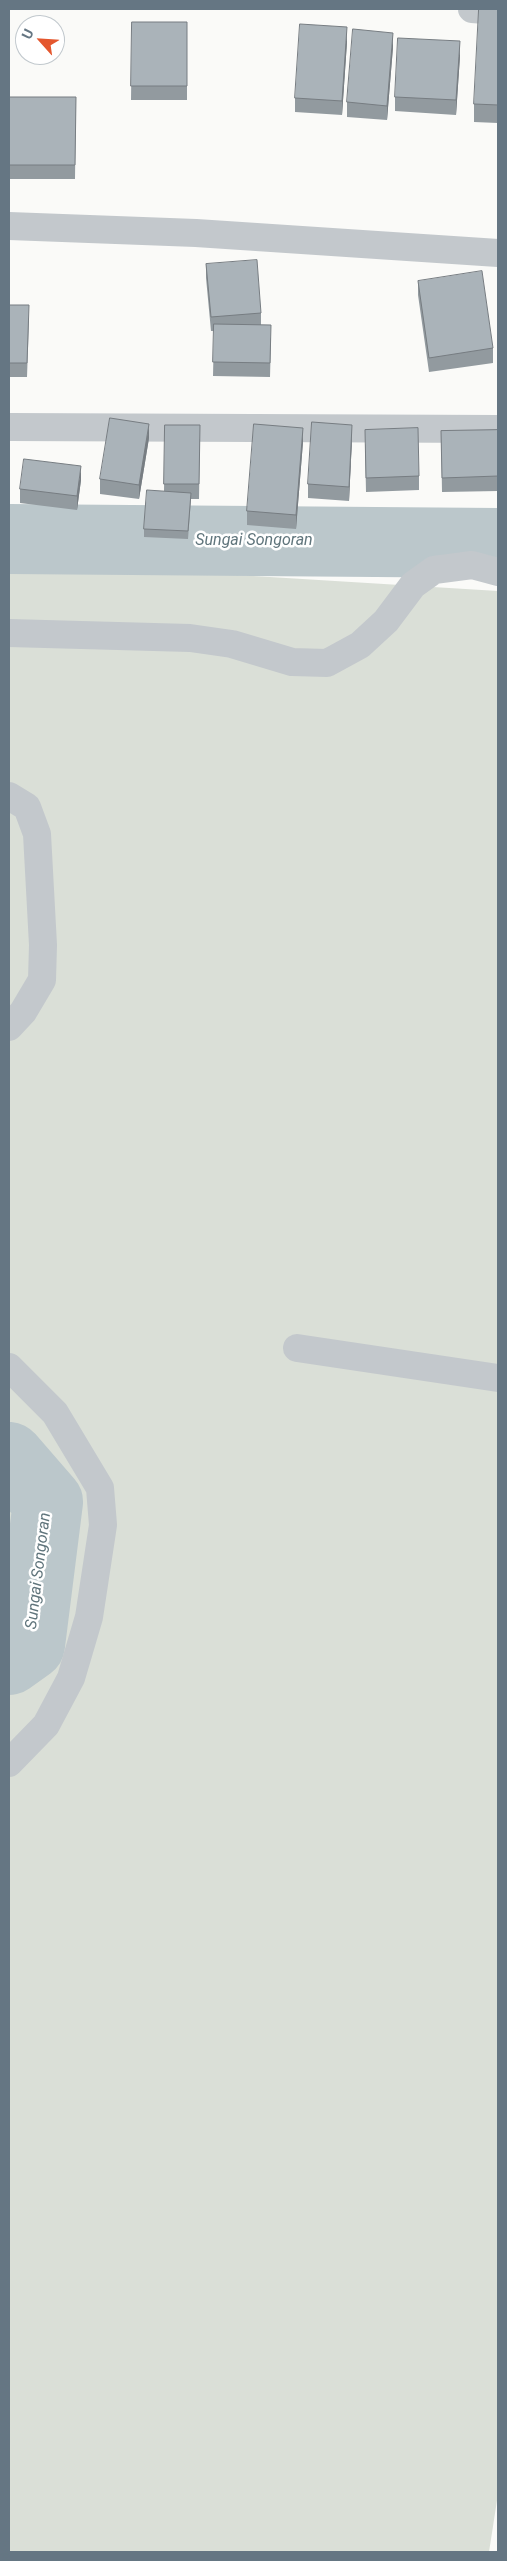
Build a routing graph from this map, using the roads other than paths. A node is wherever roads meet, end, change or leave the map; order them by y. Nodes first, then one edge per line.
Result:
1 (472, 9) edge
2 (498, 11) edge
3 (9, 226) edge
4 (498, 252) edge
5 (9, 427) edge
6 (498, 429) edge
7 (498, 572) edge
8 (9, 633) edge
9 (9, 796) edge
10 (9, 1027) edge
11 (297, 1348) dead end
12 (9, 1368) edge
13 (498, 1378) edge
14 (9, 1763) edge

1 - 2 street
3 - 4 street
5 - 6 street
7 - 8 street
9 - 10 street
11 - 13 street
12 - 14 street

